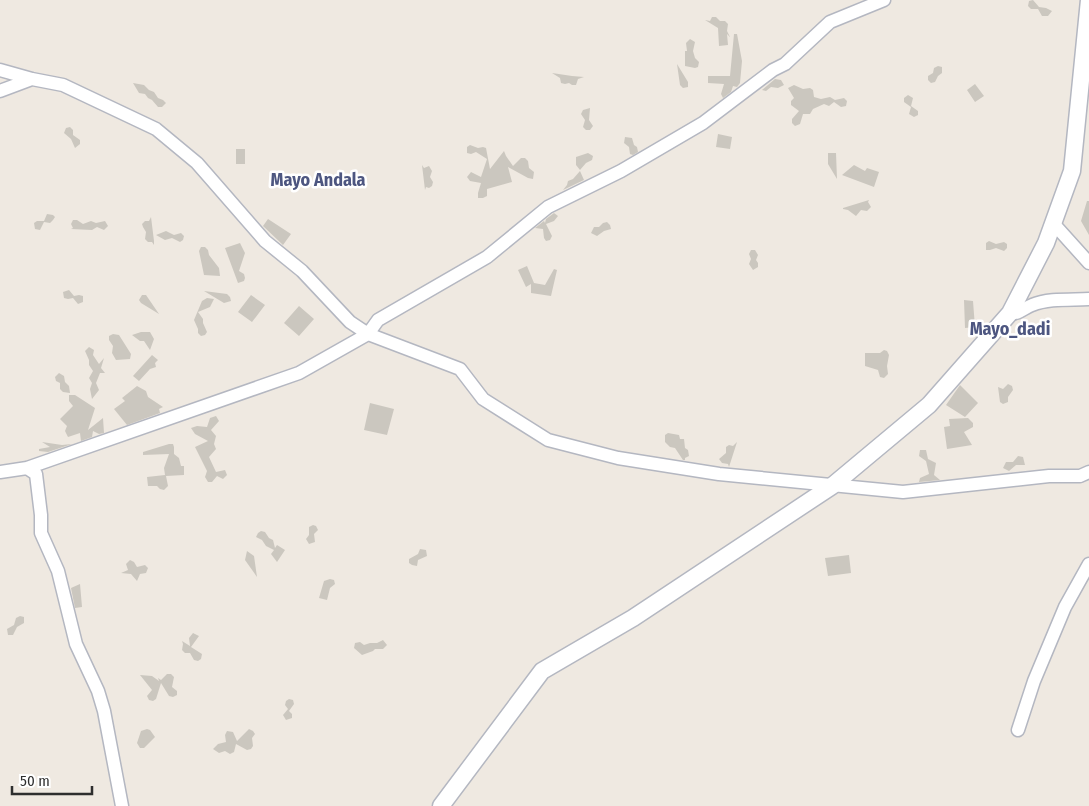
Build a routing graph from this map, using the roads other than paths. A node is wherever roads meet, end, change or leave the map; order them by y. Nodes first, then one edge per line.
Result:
1 (884, 0) edge
2 (1089, 0) edge
3 (0, 70) edge
4 (32, 79) junction
5 (0, 91) edge
6 (1053, 223) junction
7 (1089, 263) edge
8 (1089, 299) edge
9 (1010, 313) junction
10 (368, 334) junction
11 (28, 468) junction
12 (0, 472) edge
13 (1089, 472) edge
14 (832, 486) junction
15 (1089, 564) edge
16 (1018, 730) dead end
17 (122, 806) edge
18 (441, 806) edge

1 - 10 street
2 - 6 street
3 - 4 street
4 - 5 street
4 - 10 street
6 - 7 street
6 - 9 street
8 - 9 street
9 - 14 street
10 - 11 street
10 - 14 street
11 - 12 street
11 - 17 street
13 - 14 street
14 - 18 street
15 - 16 street

